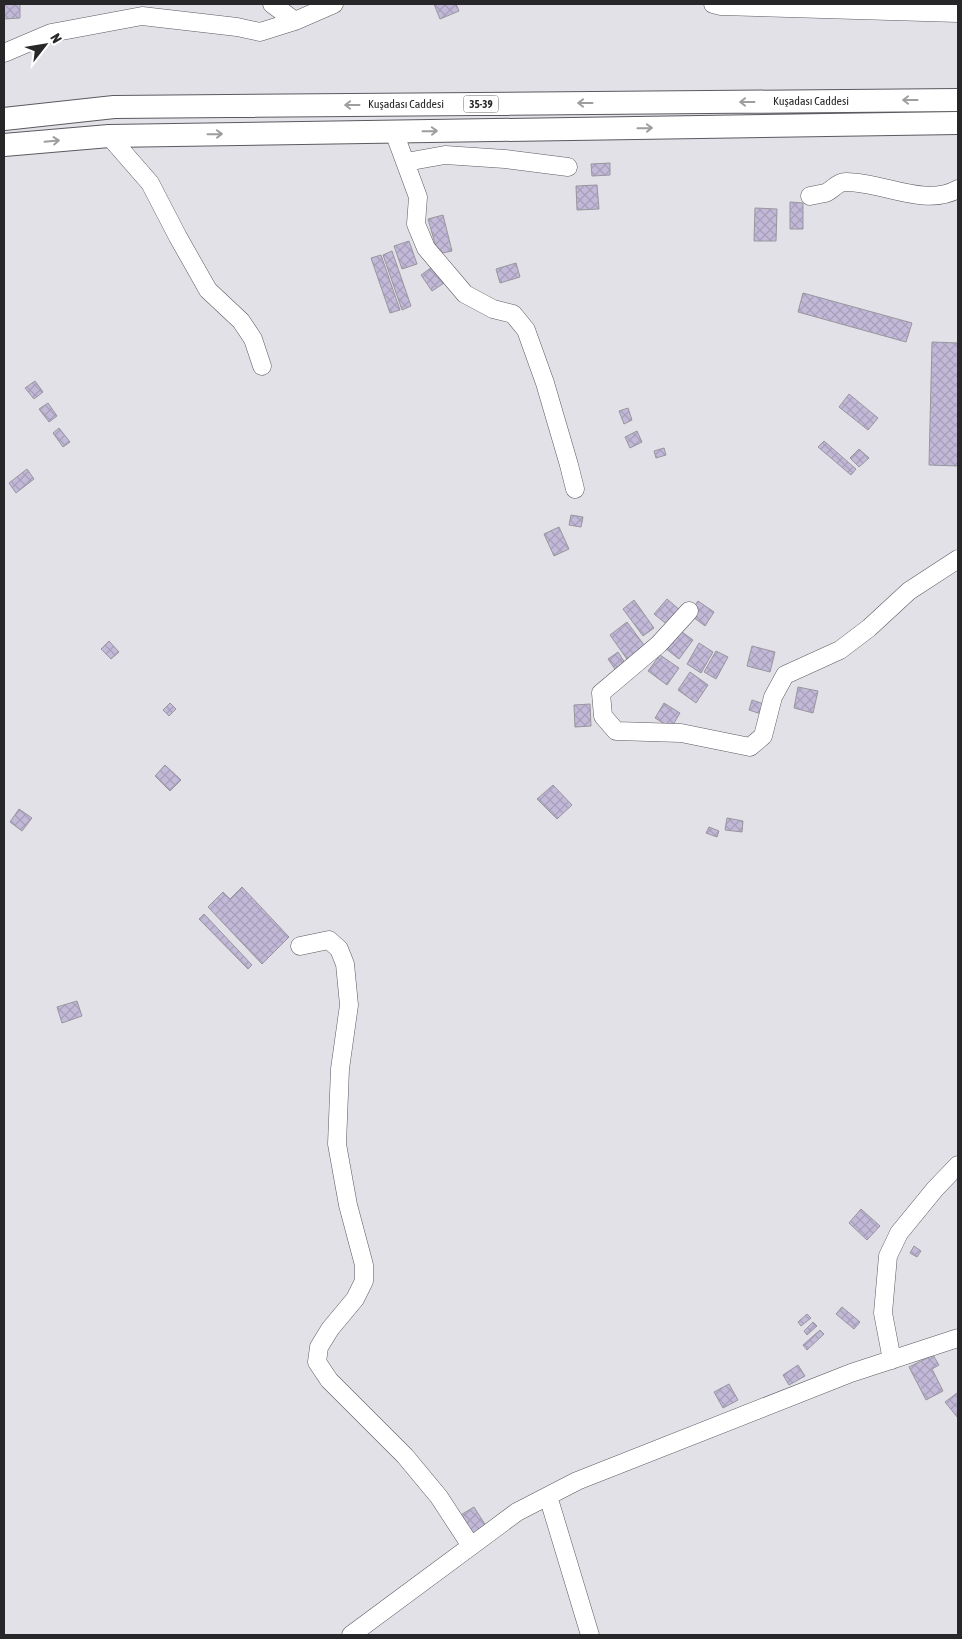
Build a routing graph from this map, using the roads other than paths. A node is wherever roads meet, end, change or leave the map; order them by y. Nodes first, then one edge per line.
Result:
1 (272, 4) edge
2 (334, 4) edge
3 (713, 4) edge
4 (958, 13) edge
5 (295, 21) junction
6 (4, 53) edge
7 (958, 100) edge
8 (4, 119) edge
9 (958, 123) edge
10 (394, 132) junction
11 (109, 136) junction
12 (4, 145) edge
13 (406, 162) junction
14 (568, 167) dead end
15 (958, 188) edge
16 (810, 196) dead end
17 (262, 366) dead end
18 (575, 489) dead end
19 (958, 559) edge
20 (689, 611) dead end
21 (300, 946) dead end
22 (958, 1165) edge
23 (958, 1338) edge
24 (892, 1360) junction
25 (548, 1496) junction
26 (471, 1546) junction
27 (351, 1635) edge
28 (590, 1635) edge

1 - 5 street
2 - 5 street
3 - 4 street
5 - 6 street
7 -> 8 main road, Kuşadası Caddesi / 35-39
10 -> 9 main road, Kuşadası Caddesi / 35-39
11 -> 10 main road, Kuşadası Caddesi / 35-39
10 - 13 street
12 -> 11 main road, Kuşadası Caddesi / 35-39
11 - 17 street
13 - 14 street
13 - 18 street
15 - 16 street
19 - 20 street
21 - 26 street
22 - 24 street
23 - 24 street
24 - 25 street
25 - 26 street
25 - 28 street
26 - 27 street

